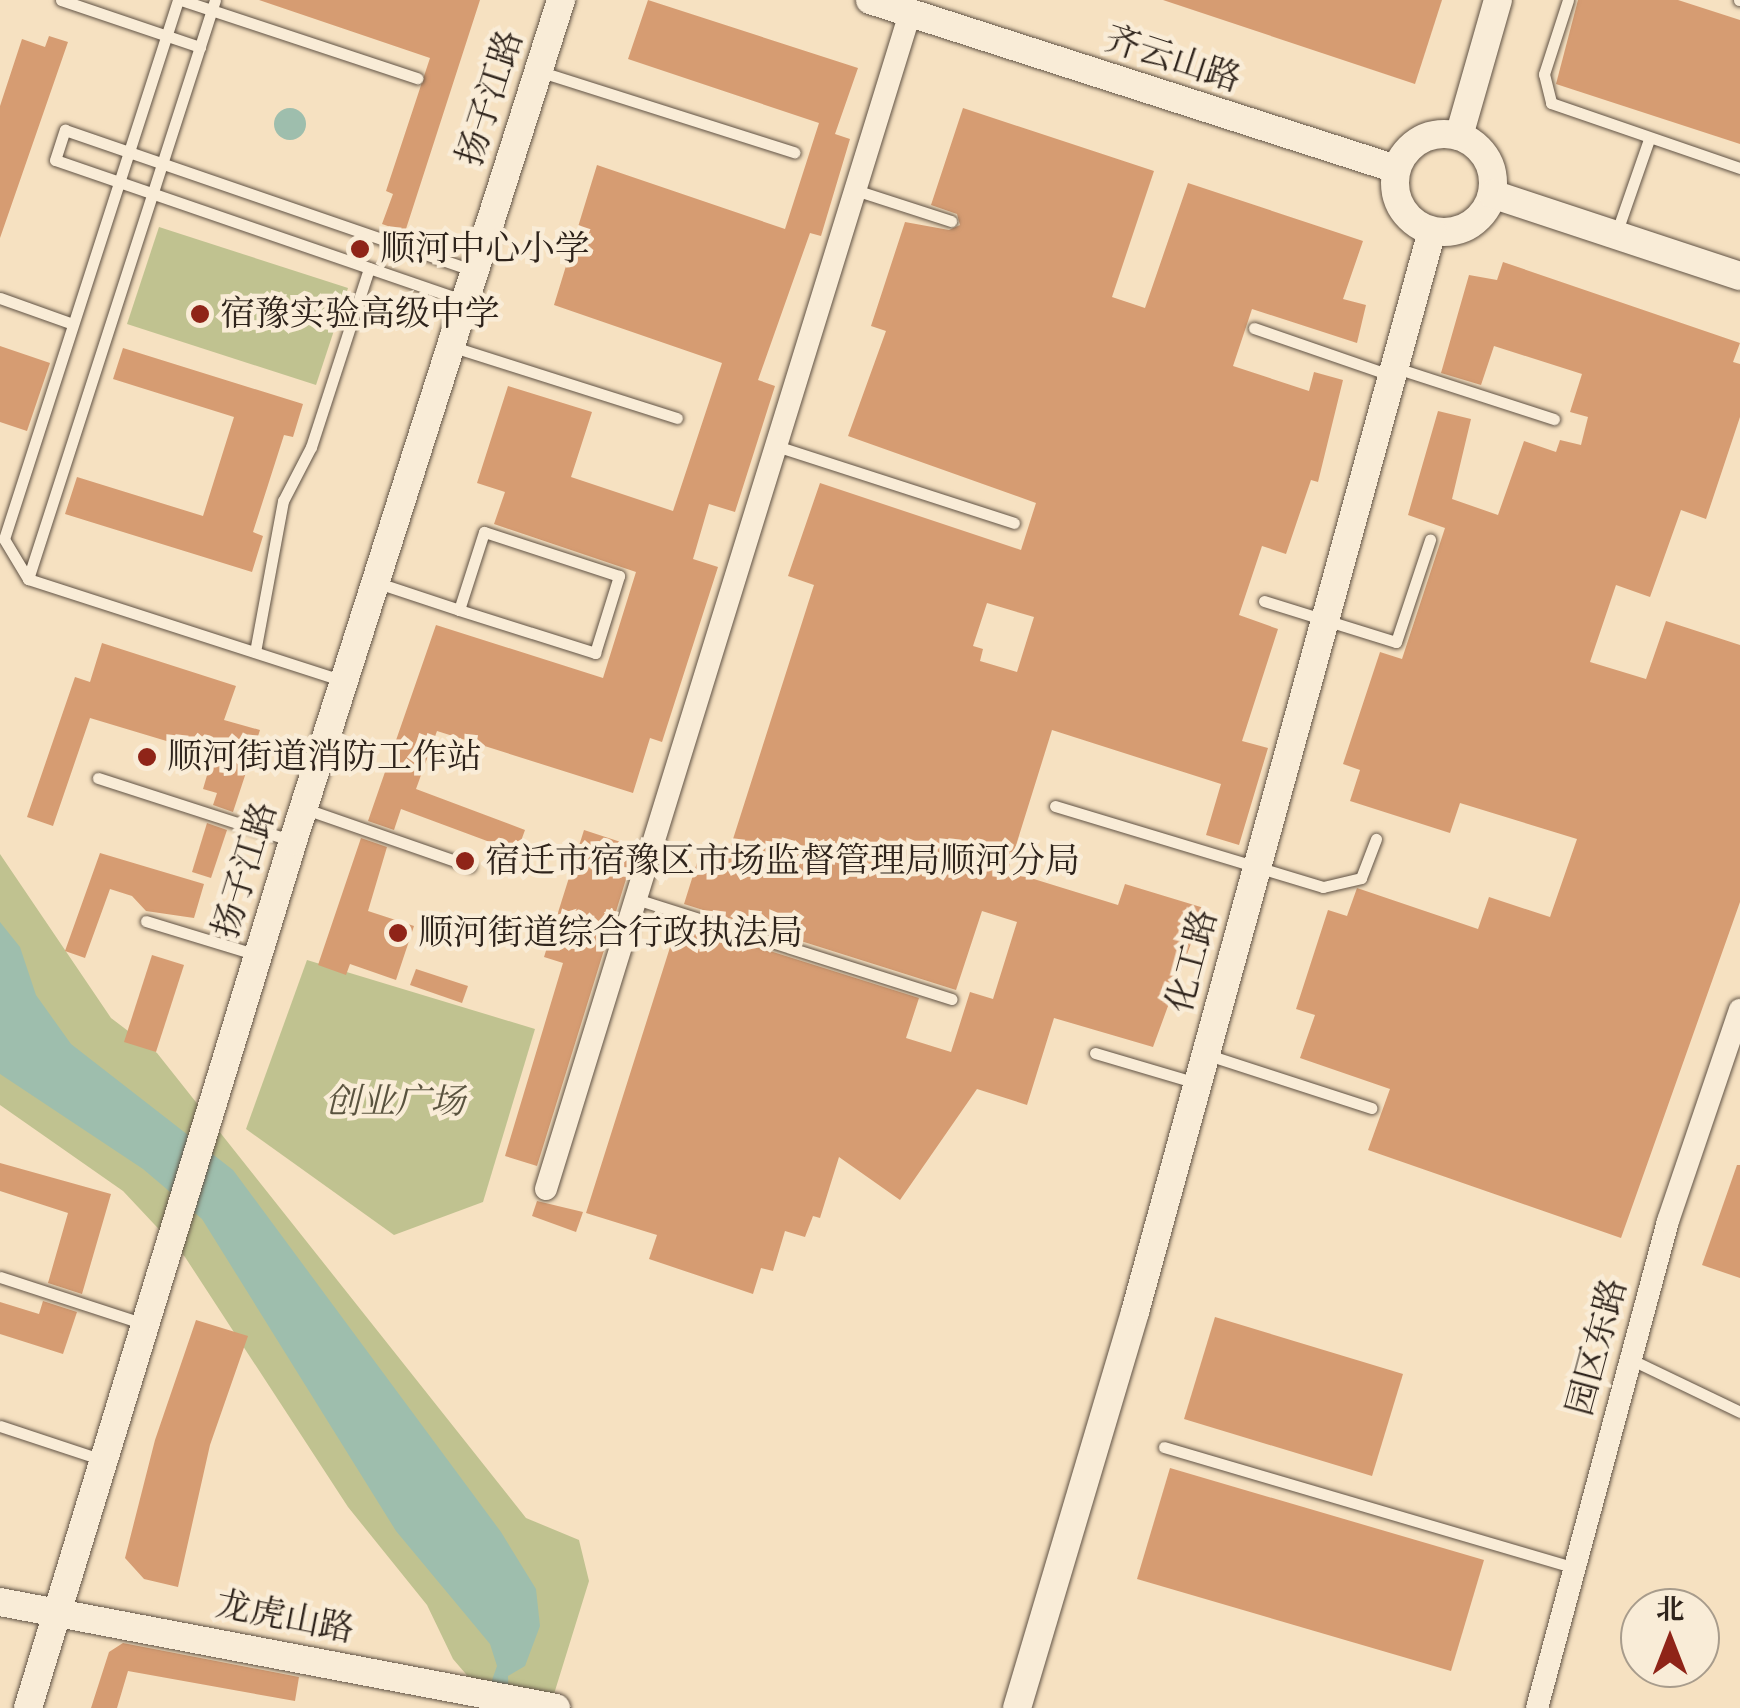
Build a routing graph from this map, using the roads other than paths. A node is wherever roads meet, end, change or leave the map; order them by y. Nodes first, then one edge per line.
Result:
1 (61, 0) edge
2 (180, 0) edge
3 (561, 0) edge
4 (870, 0) edge
5 (1498, 0) edge
6 (1568, 0) edge
7 (214, 5) edge
8 (929, 15) junction
9 (167, 36) junction
10 (200, 47) junction
11 (538, 71) junction
12 (417, 78) dead end
13 (1458, 136) junction
14 (1649, 139) junction
15 (129, 152) junction
16 (794, 152) dead end
17 (162, 164) junction
18 (1740, 168) edge
19 (1396, 169) junction
20 (119, 182) junction
21 (855, 190) junction
22 (152, 194) junction
23 (1492, 194) junction
24 (951, 221) dead end
25 (1432, 231) junction
26 (1616, 235) junction
27 (369, 268) junction
28 (474, 272) junction
29 (1740, 276) edge
30 (0, 298) edge
31 (465, 301) junction
32 (74, 324) junction
33 (1254, 328) dead end
34 (450, 346) junction
35 (1391, 371) junction
36 (676, 418) dead end
37 (1554, 418) dead end
38 (776, 446) junction
39 (1014, 522) dead end
40 (1430, 540) dead end
41 (28, 579) junction
42 (375, 582) junction
43 (1264, 600) dead end
44 (459, 610) junction
45 (1324, 619) junction
46 (255, 652) junction
47 (343, 681) junction
48 (98, 778) dead end
49 (1055, 806) dead end
50 (302, 808) junction
51 (1376, 838) dead end
52 (292, 840) junction
53 (470, 866) dead end
54 (1256, 867) junction
55 (636, 899) junction
56 (146, 921) dead end
57 (258, 955) junction
58 (952, 999) dead end
59 (1740, 1010) edge
60 (1095, 1053) dead end
61 (1205, 1054) junction
62 (1197, 1084) junction
63 (1371, 1108) dead end
64 (546, 1189) dead end
65 (0, 1277) edge
66 (145, 1324) junction
67 (1630, 1360) junction
68 (1740, 1412) edge
69 (0, 1426) edge
70 (1164, 1447) dead end
71 (103, 1460) junction
72 (1574, 1567) junction
73 (0, 1602) edge
74 (57, 1611) junction
75 (467, 1700) edge
76 (28, 1708) edge
77 (556, 1708) edge
78 (1017, 1708) edge
79 (1537, 1708) edge

1 - 9 lane
2 - 7 lane
2 - 9 lane
3 - 11 street, 扬子江路
4 - 8 street, 齐云山路
5 - 13 street
6 - 14 lane
7 - 10 lane
7 - 12 lane
8 - 19 street, 齐云山路
8 - 21 street
9 - 10 lane
9 - 15 lane
10 - 17 lane
11 - 16 lane
11 - 28 street, 扬子江路
13 - 19 street
13 - 23 street
14 - 18 lane
14 - 26 lane
15 - 17 lane
15 - 20 lane
15 - 20 lane
17 - 22 lane
17 - 28 lane
19 - 25 street
20 - 22 lane
20 - 32 lane
21 - 24 lane
21 - 38 street
22 - 27 lane
22 - 41 lane
23 - 25 street
23 - 26 street
25 - 35 street, 化工路
26 - 29 street
27 - 31 lane
27 - 46 lane
28 - 31 street, 扬子江路
30 - 32 lane
31 - 34 street, 扬子江路
32 - 41 lane
33 - 35 lane
34 - 36 lane
34 - 42 street, 扬子江路
35 - 37 lane
35 - 45 street, 化工路
38 - 39 lane
38 - 55 street
40 - 45 lane
41 - 46 lane
42 - 44 lane
42 - 47 street, 扬子江路
43 - 45 lane
44 - 44 lane
45 - 54 street, 化工路
46 - 47 lane
47 - 50 street, 扬子江路
48 - 52 lane
49 - 54 lane
50 - 52 street, 扬子江路
50 - 53 lane
51 - 54 lane
52 - 57 street, 扬子江路
54 - 61 street, 化工路
55 - 58 lane
55 - 64 street
56 - 57 lane
57 - 66 street, 扬子江路
59 - 67 street, 园区东路
60 - 62 lane
61 - 62 street, 化工路
61 - 63 lane
62 - 78 street, 化工路
65 - 66 lane
66 - 71 street, 扬子江路
67 - 68 lane
67 - 72 street, 园区东路
69 - 71 lane
70 - 72 lane
71 - 74 street, 扬子江路
72 - 79 street, 园区东路
73 - 74 street, 龙虎山路
74 - 75 street, 龙虎山路
74 - 76 street, 扬子江路
75 - 77 street, 龙虎山路

